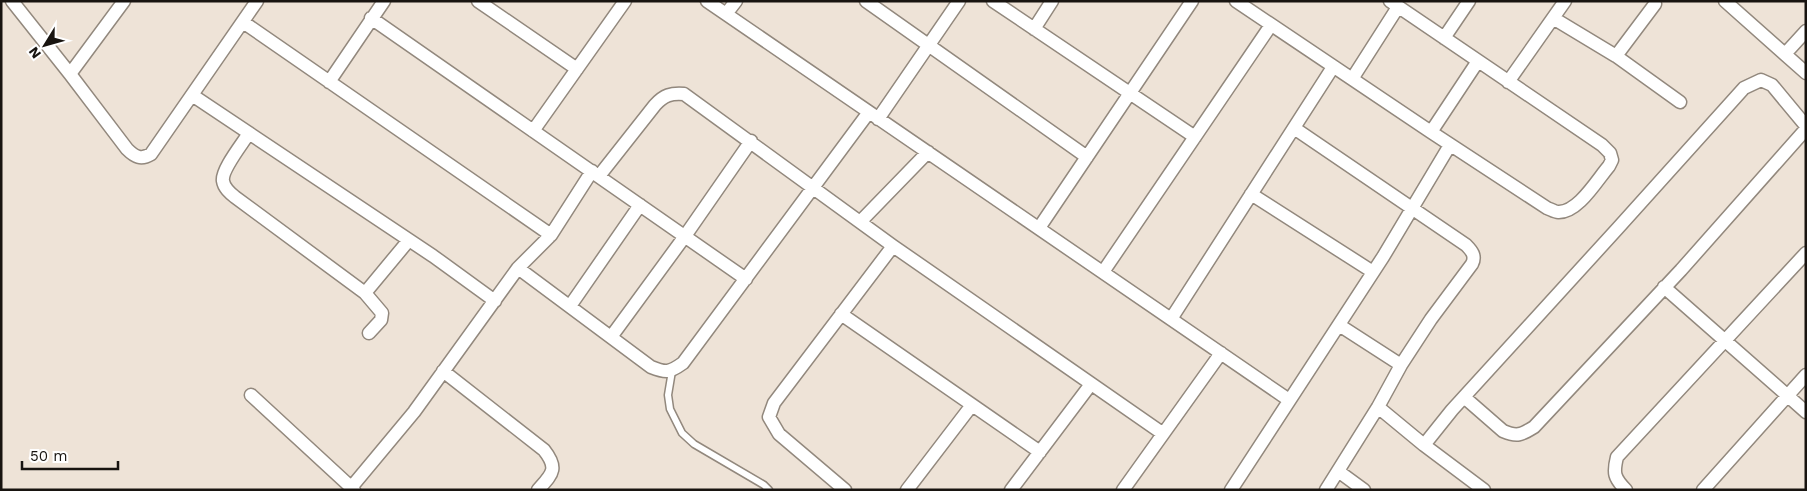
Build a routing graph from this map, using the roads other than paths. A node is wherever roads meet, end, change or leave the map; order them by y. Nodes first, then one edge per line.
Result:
1 (124, 1) edge
2 (257, 1) edge
3 (384, 1) edge
4 (478, 1) edge
5 (625, 1) edge
6 (707, 1) edge
7 (736, 1) edge
8 (866, 1) edge
9 (959, 1) edge
10 (993, 1) edge
11 (1052, 1) edge
12 (1192, 1) edge
13 (1236, 1) edge
14 (1470, 1) edge
15 (1565, 1) edge
16 (1725, 1) edge
17 (15, 2) edge
18 (1394, 4) edge
19 (1655, 4) dead end
20 (881, 6) edge
21 (726, 14) junction
22 (371, 18) junction
23 (1553, 18) junction
24 (243, 22) junction
25 (1271, 25) junction
26 (1034, 29) junction
27 (1806, 31) edge
28 (1444, 38) junction
29 (929, 45) junction
30 (1785, 54) junction
31 (1616, 56) junction
32 (1478, 61) junction
33 (1333, 67) junction
34 (576, 70) junction
35 (1806, 73) edge
36 (70, 74) junction
37 (1352, 79) junction
38 (329, 82) junction
39 (1508, 82) junction
40 (1130, 94) junction
41 (192, 95) junction
42 (1680, 102) dead end
43 (874, 116) junction
44 (1806, 127) edge
45 (1294, 128) junction
46 (533, 131) junction
47 (1431, 132) junction
48 (249, 133) junction
49 (1195, 137) junction
50 (750, 141) junction
51 (1450, 145) junction
52 (928, 152) junction
53 (1088, 157) junction
54 (596, 174) junction
55 (814, 187) junction
56 (1252, 194) junction
57 (640, 205) junction
58 (1412, 208) junction
59 (860, 222) junction
60 (1039, 228) junction
61 (551, 235) junction
62 (685, 236) junction
63 (409, 240) junction
64 (893, 246) junction
65 (1806, 253) edge
66 (518, 268) junction
67 (1103, 272) junction
68 (1373, 272) junction
69 (746, 278) junction
70 (1664, 287) junction
71 (365, 293) junction
72 (494, 301) junction
73 (570, 306) junction
74 (842, 314) junction
75 (1171, 319) junction
76 (1339, 324) junction
77 (369, 333) dead end
78 (611, 337) junction
79 (1726, 340) junction
80 (1221, 353) junction
81 (1401, 365) junction
82 (672, 370) junction
83 (443, 371) junction
84 (1806, 375) edge
85 (1091, 384) junction
86 (251, 394) dead end
87 (1788, 396) junction
88 (1464, 397) junction
89 (1289, 400) junction
90 (972, 405) junction
91 (1378, 407) junction
92 (1806, 412) edge
93 (1162, 434) junction
94 (1424, 445) junction
95 (1040, 452) junction
96 (1338, 471) junction
97 (351, 489) edge
98 (1233, 489) edge
99 (538, 490) edge
100 (769, 490) edge
101 (845, 490) edge
102 (907, 490) edge
103 (1011, 490) edge
104 (1123, 490) edge
105 (1326, 490) edge
106 (1364, 490) edge
107 (1484, 490) edge
108 (1626, 490) edge
109 (1703, 490) edge

1 - 36 street
2 - 24 street
3 - 22 street
4 - 34 street
5 - 34 street
6 - 21 street
7 - 21 street
8 - 20 street
9 - 29 street
10 - 26 street
11 - 26 street
12 - 40 street
13 - 25 street
14 - 28 street
15 - 23 street
16 - 30 street
17 - 36 street
18 - 28 street
18 - 37 street
19 - 31 street
20 - 29 street
21 - 43 street
22 - 38 street
22 - 46 street
23 - 31 street
23 - 39 street
24 - 38 street
24 - 41 street
25 - 33 street
25 - 49 street
26 - 40 street
27 - 30 street
28 - 32 street
29 - 43 street
29 - 53 street
30 - 35 street
31 - 42 street
32 - 39 street
32 - 47 street
33 - 37 street
33 - 45 street
34 - 46 street
36 - 41 street
37 - 47 street
38 - 61 street
39 - 51 street
40 - 49 street
40 - 53 street
41 - 48 street
43 - 52 street
43 - 55 street
44 - 70 street
44 - 88 street
45 - 56 street
45 - 58 street
46 - 54 street
47 - 51 street
48 - 63 street
48 - 71 street
49 - 67 street
50 - 54 street
50 - 55 street
50 - 62 street
51 - 58 street
52 - 59 street
52 - 60 street
53 - 60 street
54 - 57 street
54 - 61 street
55 - 59 street
55 - 69 street
56 - 68 street
56 - 75 street
57 - 62 street
57 - 73 street
58 - 68 street
58 - 81 street
59 - 64 street
60 - 67 street
61 - 66 street
62 - 69 street
62 - 78 street
63 - 71 street
63 - 72 street
64 - 74 street
64 - 85 street
65 - 79 street
66 - 72 street
66 - 73 street
67 - 75 street
68 - 76 street
69 - 82 street
70 - 79 street
70 - 88 street
71 - 77 street
72 - 83 street
73 - 78 street
74 - 90 street
74 - 101 street
75 - 80 street
76 - 81 street
76 - 89 street
78 - 82 street
79 - 87 street
79 - 108 street
80 - 89 street
80 - 93 street
81 - 91 street
82 - 100 lane
83 - 97 street
83 - 99 street
84 - 87 street
85 - 93 street
85 - 95 street
86 - 97 street
87 - 92 street
87 - 109 street
88 - 94 street
89 - 98 street
90 - 95 street
90 - 102 street
91 - 94 street
91 - 96 street
93 - 104 street
94 - 107 street
95 - 103 street
96 - 105 street
96 - 106 street

